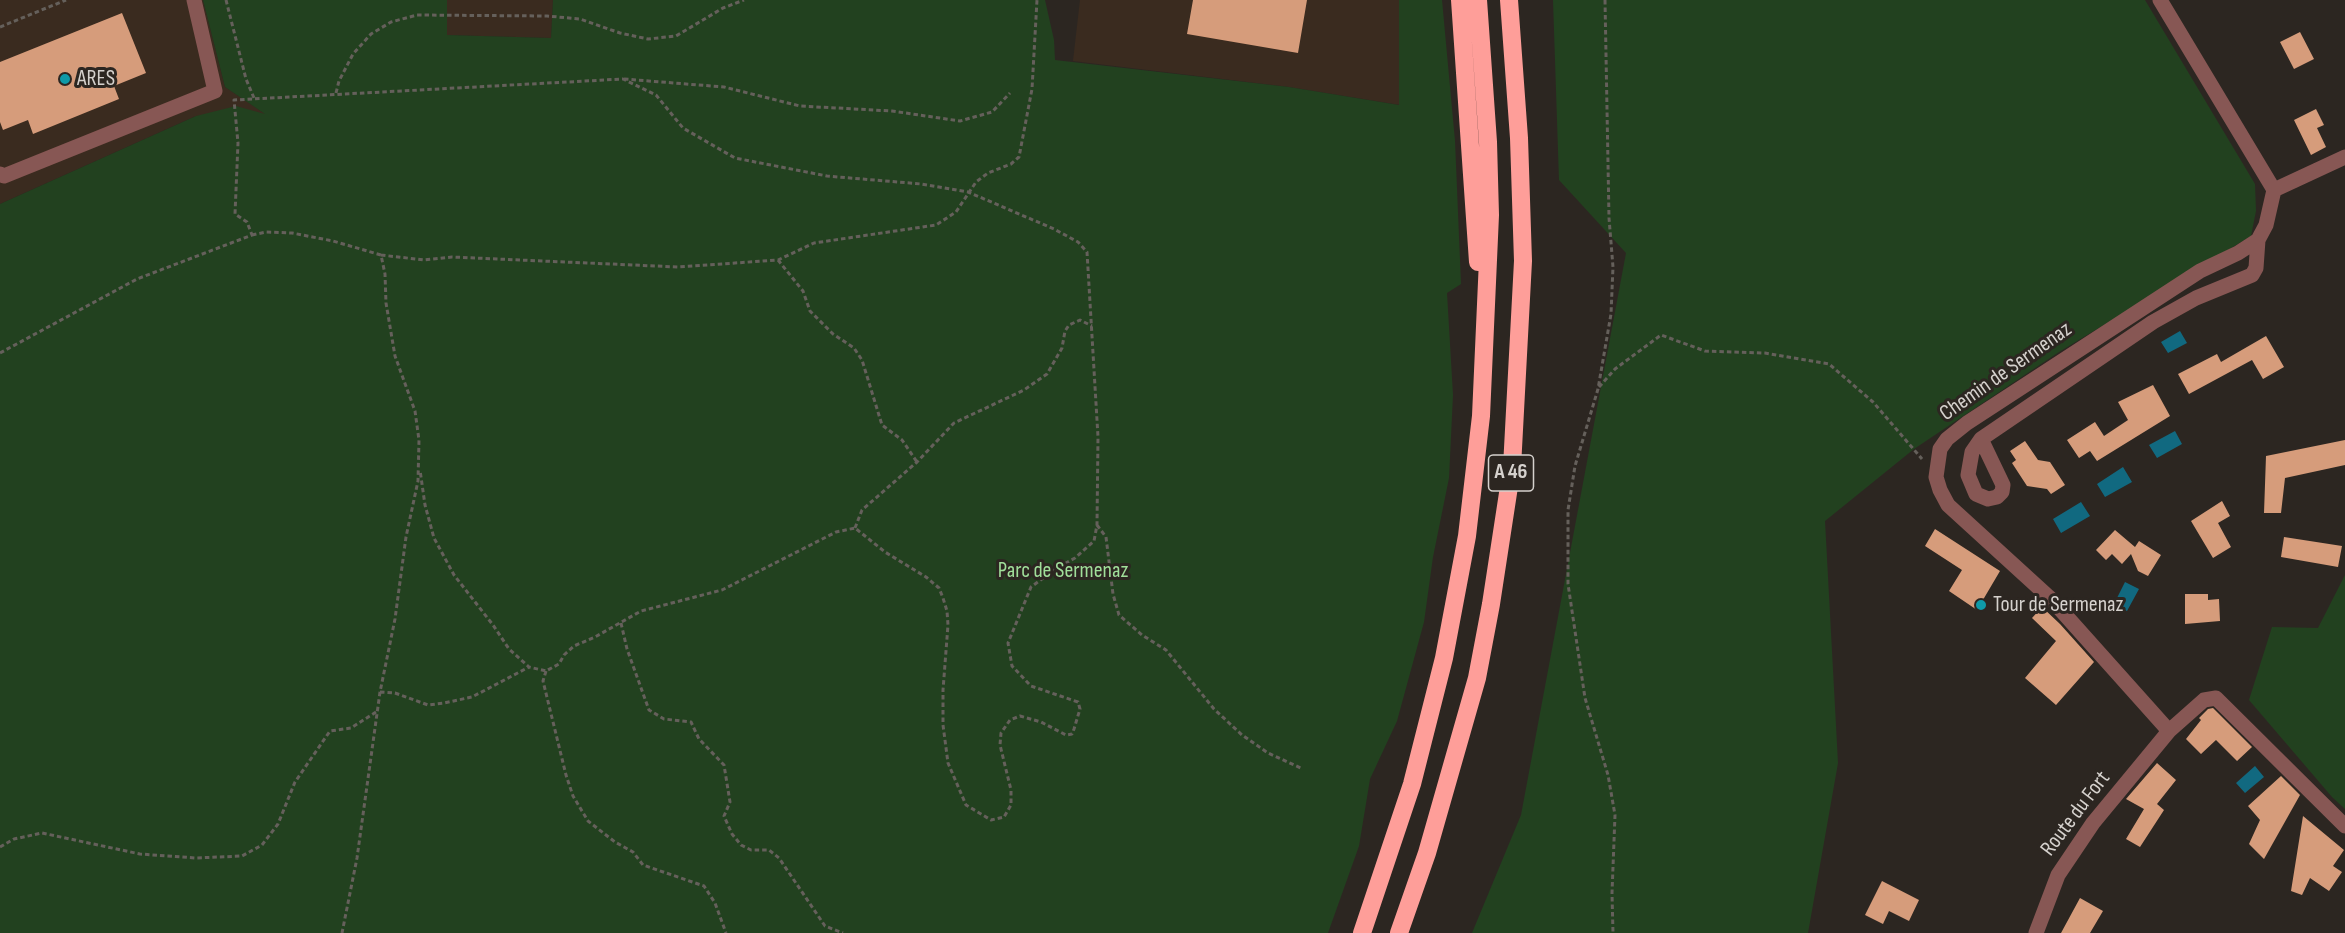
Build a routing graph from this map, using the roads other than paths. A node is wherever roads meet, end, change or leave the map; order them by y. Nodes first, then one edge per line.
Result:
1 (194, 0) edge
2 (1460, 0) edge
3 (1478, 0) edge
4 (1509, 0) edge
5 (2160, 0) edge
6 (2345, 157) edge
7 (0, 174) edge
8 (2274, 190) junction
9 (2258, 240) junction
10 (1484, 359) junction
11 (1982, 439) dead end
12 (2169, 731) junction
13 (2345, 826) edge
14 (1362, 933) edge
15 (1399, 933) edge
16 (2036, 933) edge

1 - 7 street
2 - 10 highway
3 - 10 highway, A 46
4 - 15 highway, A 46
5 - 8 street
6 - 8 street
8 - 9 street, Chemin de Sermenaz
9 - 11 street, Chemin de Sermenaz
9 - 12 street, Chemin de Sermenaz
10 - 14 highway, A 46
12 - 13 street
12 - 16 street, Route du Fort

